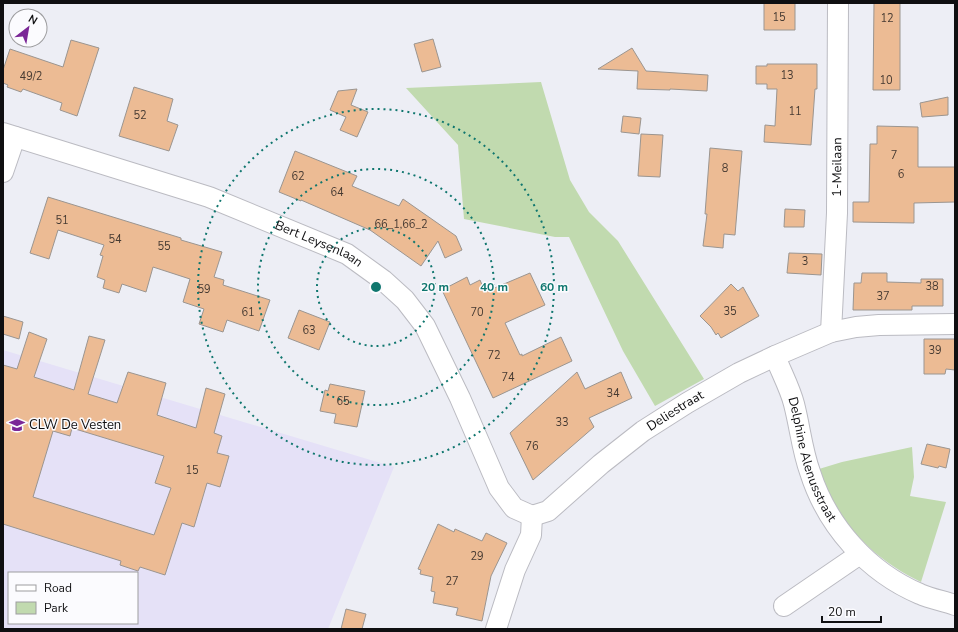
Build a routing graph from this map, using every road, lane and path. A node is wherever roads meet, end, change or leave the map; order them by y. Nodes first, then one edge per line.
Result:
1 (838, 3) edge
2 (9, 135) edge
3 (3, 172) edge
4 (955, 324) edge
5 (831, 332) junction
6 (775, 356) junction
7 (532, 516) junction
8 (860, 554) junction
9 (955, 605) edge
10 (784, 606) dead end
11 (496, 629) edge

1 - 5 street, 1-Meilaan
2 - 3 street
2 - 7 street, Bert Leysenlaan
4 - 5 street, Deliestraat
5 - 6 street, Deliestraat
6 - 7 street, Deliestraat
6 - 8 street, Delphine Alenusstraat
7 - 11 street
8 - 9 street, Delphine Alenusstraat
8 - 10 street

